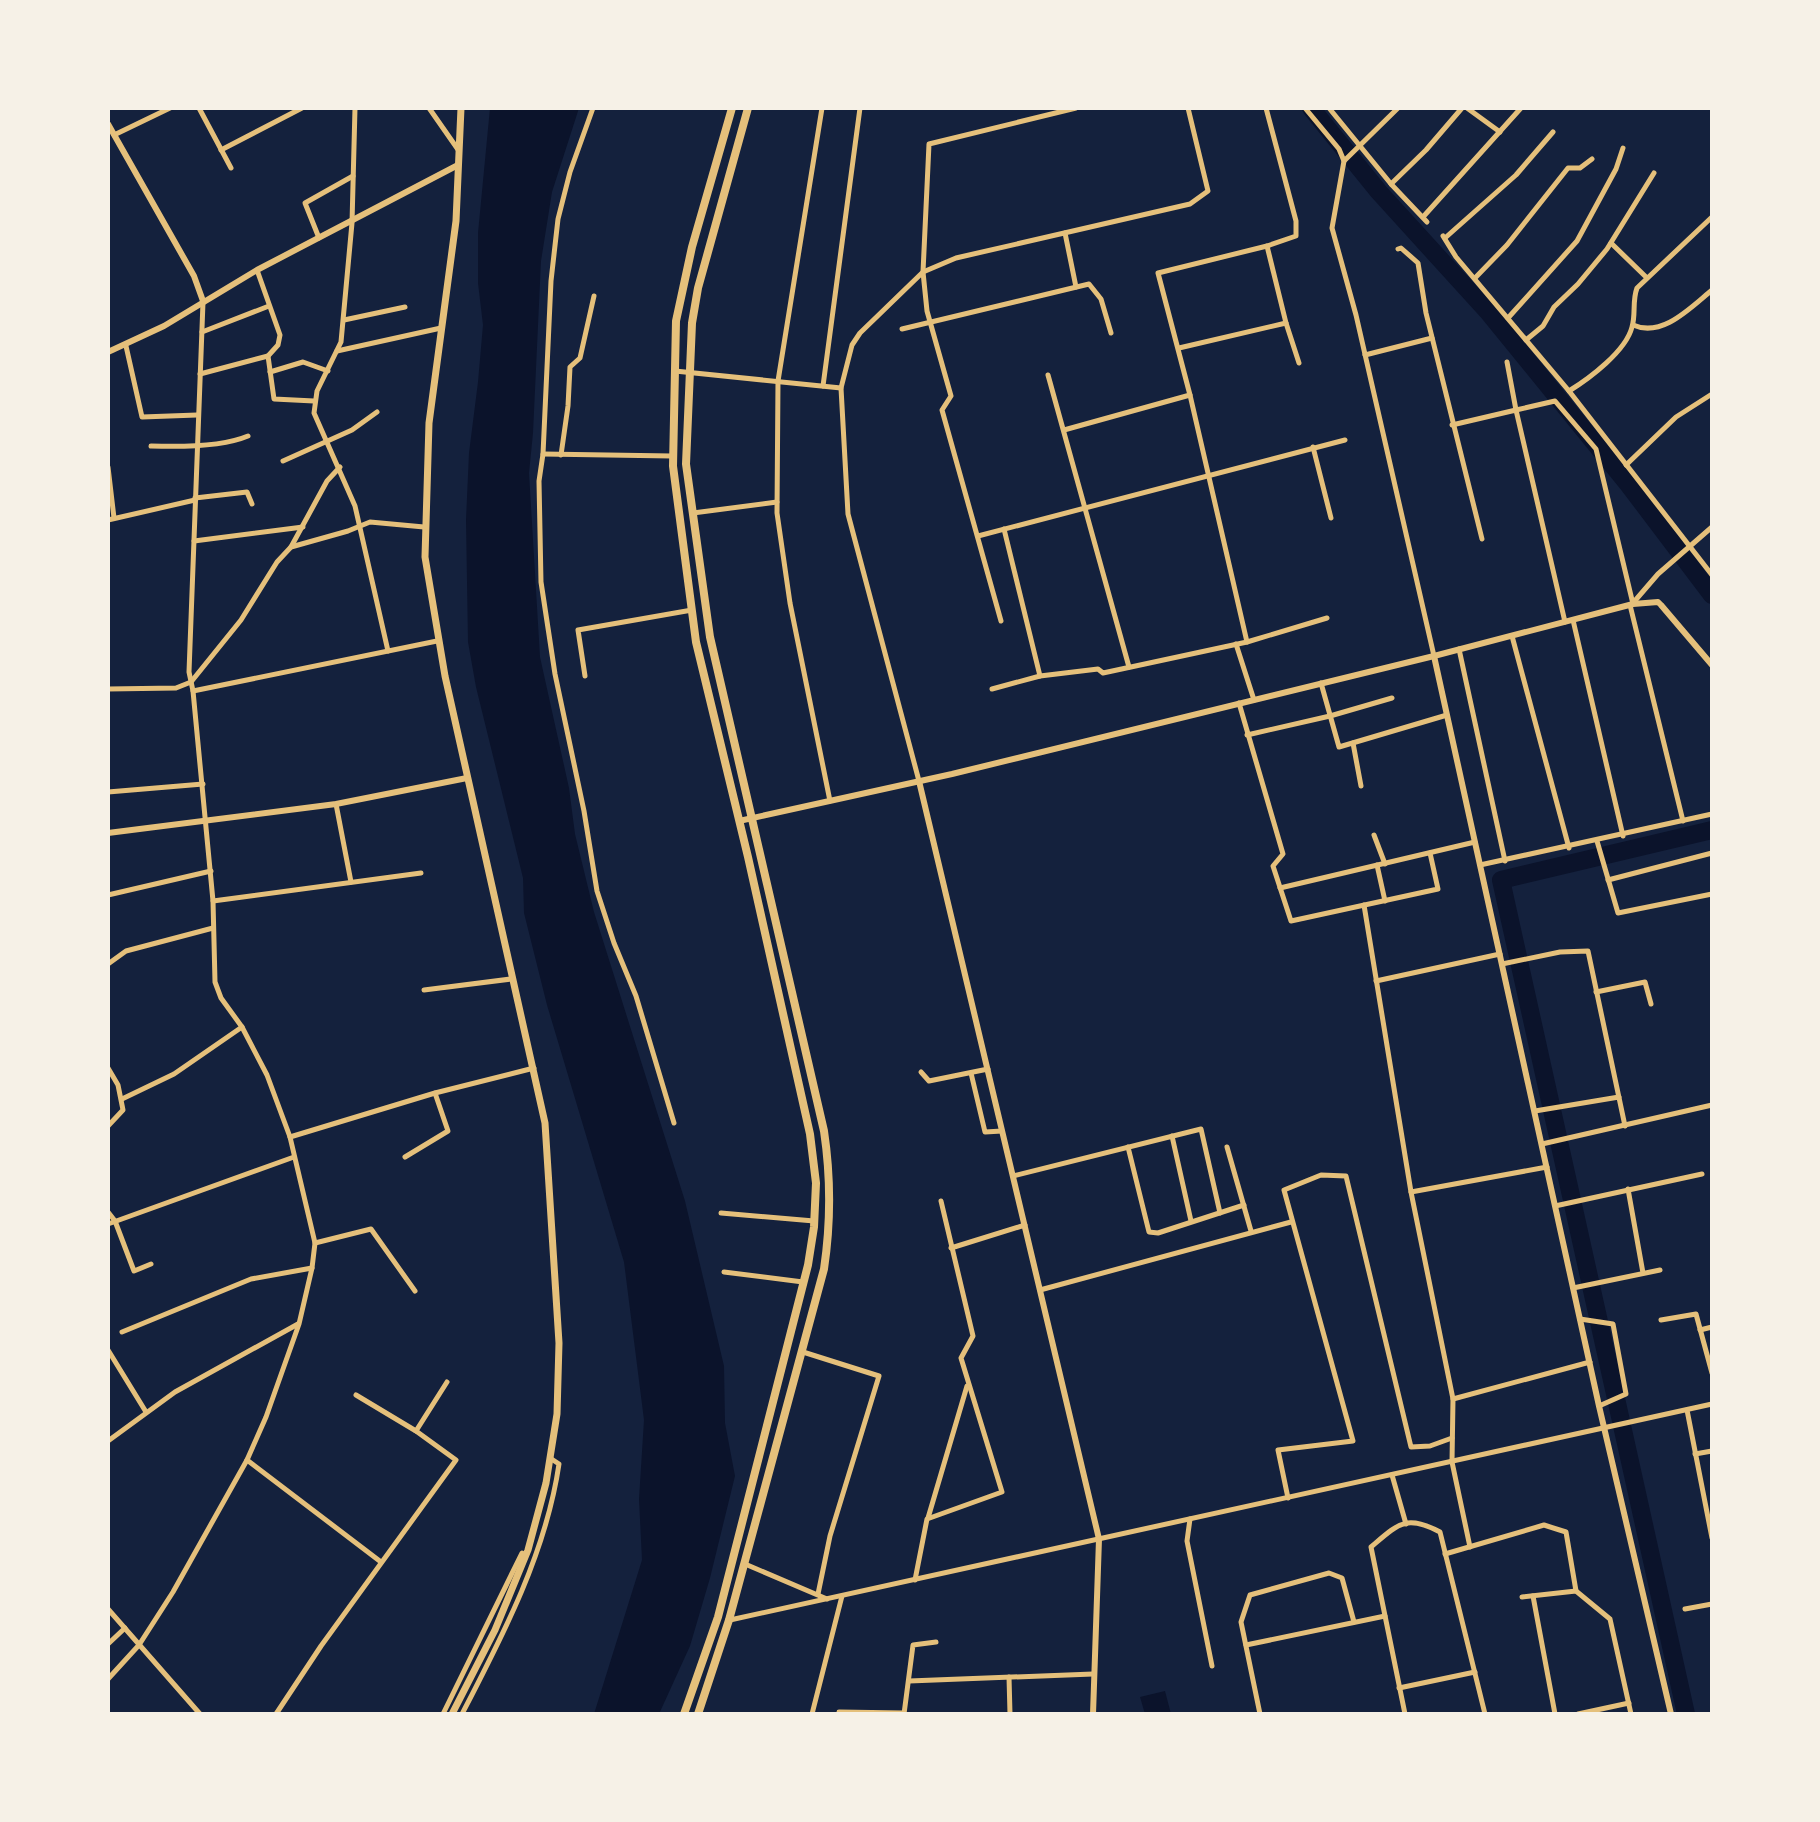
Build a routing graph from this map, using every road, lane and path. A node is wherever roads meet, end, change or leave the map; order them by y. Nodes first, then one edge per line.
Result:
1 (170, 108) edge
2 (199, 108) edge
3 (302, 108) edge
4 (355, 108) edge
5 (429, 108) edge
6 (461, 108) edge
7 (593, 108) edge
8 (732, 108) edge
9 (748, 108) edge
10 (822, 108) edge
11 (860, 108) edge
12 (1076, 108) edge
13 (1188, 108) edge
14 (1266, 108) edge
15 (1305, 108) edge
16 (1329, 108) edge
17 (1398, 108) edge
18 (1464, 108) edge
19 (1521, 108) edge
20 (108, 124) edge
21 (1500, 132) junction
22 (1553, 132) dead end
23 (114, 135) junction
24 (1359, 148) junction
25 (1623, 148) dead end
26 (221, 150) junction
27 (460, 152) junction
28 (1592, 159) dead end
29 (1346, 160) junction
30 (458, 165) junction
31 (231, 168) dead end
32 (1654, 173) dead end
33 (353, 176) junction
34 (1391, 184) junction
35 (1712, 217) edge
36 (352, 223) junction
37 (1065, 233) junction
38 (320, 239) junction
39 (1611, 243) junction
40 (1267, 246) junction
41 (1398, 249) dead end
42 (257, 270) junction
43 (923, 272) junction
44 (1646, 277) junction
45 (1475, 278) junction
46 (1076, 287) junction
47 (1712, 290) edge
48 (594, 296) dead end
49 (203, 301) junction
50 (269, 306) junction
51 (405, 307) dead end
52 (1508, 318) junction
53 (344, 320) junction
54 (930, 323) junction
55 (1286, 323) junction
56 (1633, 325) junction
57 (441, 328) junction
58 (902, 329) dead end
59 (202, 332) junction
60 (1111, 333) dead end
61 (1432, 338) junction
62 (1526, 340) junction
63 (126, 346) junction
64 (1179, 348) junction
65 (337, 351) junction
66 (108, 352) edge
67 (1365, 355) junction
68 (268, 356) junction
69 (1507, 362) dead end
70 (1299, 363) dead end
71 (328, 371) junction
72 (674, 371) junction
73 (270, 372) junction
74 (690, 372) junction
75 (199, 374) junction
76 (1048, 375) dead end
77 (778, 381) junction
78 (823, 386) junction
79 (841, 388) junction
80 (1569, 391) junction
81 (1712, 394) edge
82 (1190, 395) junction
83 (314, 401) junction
84 (1516, 410) junction
85 (377, 412) dead end
86 (197, 415) junction
87 (1452, 425) junction
88 (1064, 430) junction
89 (248, 436) dead end
90 (1345, 440) dead end
91 (327, 442) junction
92 (197, 444) junction
93 (151, 446) dead end
94 (1313, 447) junction
95 (543, 454) junction
96 (561, 455) junction
97 (672, 456) junction
98 (283, 461) dead end
99 (1626, 465) junction
100 (108, 467) edge
101 (340, 467) junction
102 (1207, 474) junction
103 (195, 499) junction
104 (777, 502) junction
105 (252, 504) dead end
106 (1085, 507) junction
107 (693, 513) junction
108 (1331, 518) dead end
109 (111, 519) edge
110 (360, 525) junction
111 (303, 527) junction
112 (424, 527) junction
113 (1712, 527) edge
114 (1004, 529) junction
115 (978, 536) junction
116 (1482, 539) dead end
117 (194, 541) junction
118 (291, 547) junction
119 (1689, 549) junction
120 (1712, 575) edge
121 (1631, 605) junction
122 (692, 610) junction
123 (1327, 618) dead end
124 (1001, 621) dead end
125 (1569, 621) junction
126 (1512, 636) junction
127 (437, 641) junction
128 (1247, 642) junction
129 (1236, 644) junction
130 (1459, 649) junction
131 (388, 651) junction
132 (1434, 656) junction
133 (1712, 665) edge
134 (1129, 667) junction
135 (585, 676) dead end
136 (1040, 676) junction
137 (191, 682) junction
138 (1321, 683) junction
139 (108, 689) edge
140 (992, 689) dead end
141 (193, 691) junction
142 (1392, 698) dead end
143 (1254, 700) junction
144 (1239, 703) junction
145 (1447, 715) junction
146 (1330, 716) junction
147 (1247, 735) junction
148 (1353, 743) junction
149 (467, 778) junction
150 (919, 781) junction
151 (203, 784) junction
152 (1361, 786) dead end
153 (108, 792) edge
154 (830, 801) junction
155 (336, 804) junction
156 (1712, 814) edge
157 (750, 819) junction
158 (206, 820) junction
159 (739, 821) junction
160 (1683, 821) junction
161 (108, 833) edge
162 (1374, 835) dead end
163 (1623, 836) junction
164 (1597, 841) junction
165 (1475, 842) junction
166 (1569, 848) junction
167 (1430, 853) junction
168 (1712, 853) edge
169 (1505, 861) junction
170 (1385, 864) junction
171 (1377, 865) junction
172 (1480, 865) junction
173 (211, 871) junction
174 (421, 873) dead end
175 (1608, 880) junction
176 (351, 882) junction
177 (1280, 888) junction
178 (1712, 894) edge
179 (108, 895) edge
180 (213, 901) junction
181 (1385, 901) junction
182 (1364, 905) junction
183 (213, 928) junction
184 (1500, 954) junction
185 (108, 964) edge
186 (1505, 964) junction
187 (511, 979) junction
188 (1376, 981) junction
189 (424, 990) dead end
190 (1596, 992) junction
191 (1651, 1004) dead end
192 (242, 1027) junction
193 (108, 1068) edge
194 (534, 1068) junction
195 (988, 1069) junction
196 (921, 1072) dead end
197 (971, 1073) junction
198 (435, 1093) junction
199 (816, 1097) junction
200 (1619, 1097) junction
201 (122, 1099) junction
202 (802, 1099) junction
203 (1712, 1105) edge
204 (1535, 1111) junction
205 (674, 1123) dead end
206 (108, 1126) edge
207 (1625, 1126) junction
208 (1003, 1131) junction
209 (1172, 1136) junction
210 (290, 1137) junction
211 (1542, 1144) junction
212 (1128, 1147) junction
213 (1227, 1147) dead end
214 (294, 1157) junction
215 (405, 1157) dead end
216 (1547, 1167) junction
217 (1702, 1174) dead end
218 (1013, 1176) junction
219 (1628, 1189) junction
220 (1411, 1192) junction
221 (941, 1201) dead end
222 (1244, 1205) junction
223 (1555, 1206) junction
224 (108, 1212) edge
225 (721, 1213) dead end
226 (1220, 1213) junction
227 (115, 1221) junction
228 (815, 1221) junction
229 (1191, 1221) junction
230 (1291, 1222) junction
231 (108, 1224) edge
232 (1025, 1225) junction
233 (1251, 1231) junction
234 (315, 1243) junction
235 (951, 1248) junction
236 (151, 1264) dead end
237 (312, 1268) junction
238 (1660, 1270) dead end
239 (724, 1272) dead end
240 (1643, 1273) junction
241 (804, 1282) junction
242 (1573, 1288) junction
243 (1040, 1290) junction
244 (415, 1291) dead end
245 (1584, 1320) junction
246 (1661, 1320) dead end
247 (299, 1324) junction
248 (1712, 1327) edge
249 (1700, 1330) junction
250 (122, 1332) dead end
251 (108, 1350) edge
252 (801, 1352) junction
253 (1590, 1362) junction
254 (1712, 1373) edge
255 (447, 1382) dead end
256 (968, 1383) junction
257 (356, 1395) dead end
258 (1453, 1399) junction
259 (1712, 1404) edge
260 (1599, 1406) junction
261 (1687, 1410) junction
262 (146, 1412) junction
263 (1604, 1429) junction
264 (416, 1431) junction
265 (109, 1438) edge
266 (1452, 1438) junction
267 (1712, 1451) edge
268 (1695, 1454) junction
269 (759, 1456) junction
270 (550, 1458) junction
271 (772, 1459) junction
272 (247, 1460) junction
273 (1452, 1462) junction
274 (1392, 1475) junction
275 (1288, 1498) junction
276 (927, 1519) junction
277 (1190, 1519) junction
278 (1406, 1524) junction
279 (1712, 1538) edge
280 (1099, 1539) junction
281 (1470, 1547) junction
282 (522, 1553) dead end
283 (1445, 1554) junction
284 (381, 1562) junction
285 (744, 1564) junction
286 (915, 1580) junction
287 (1576, 1591) junction
288 (818, 1594) junction
289 (842, 1596) junction
290 (1533, 1596) junction
291 (1522, 1597) dead end
292 (827, 1599) junction
293 (1712, 1604) edge
294 (108, 1609) edge
295 (1685, 1609) dead end
296 (1385, 1616) junction
297 (729, 1620) junction
298 (1354, 1622) junction
299 (125, 1628) junction
300 (936, 1642) dead end
301 (108, 1644) edge
302 (139, 1645) junction
303 (1246, 1645) junction
304 (1212, 1666) dead end
305 (1475, 1672) junction
306 (1093, 1674) junction
307 (1009, 1677) junction
308 (108, 1679) edge
309 (909, 1681) junction
310 (1399, 1688) junction
311 (1629, 1703) junction
312 (839, 1712) edge
313 (200, 1714) edge
314 (276, 1714) edge
315 (443, 1714) edge
316 (452, 1714) edge
317 (462, 1714) edge
318 (684, 1714) edge
319 (698, 1714) edge
320 (812, 1714) edge
321 (904, 1714) edge
322 (1010, 1714) edge
323 (1093, 1714) edge
324 (1260, 1714) edge
325 (1405, 1714) edge
326 (1485, 1714) edge
327 (1555, 1714) edge
328 (1578, 1714) edge
329 (1631, 1714) edge
330 (1671, 1714) edge

1 - 23 street
2 - 26 street
3 - 26 street
4 - 33 street
5 - 27 street
6 - 27 main road
7 - 95 street
8 - 72 main road
9 - 74 main road
10 - 77 street
11 - 78 street
12 - 43 street
13 - 37 street
14 - 40 street
15 - 29 street
16 - 24 street
17 - 24 street
18 - 21 street
18 - 34 street
19 - 21 street
20 - 23 street
21 - 34 street
22 - 45 street
23 - 49 street
24 - 29 street
24 - 34 street
25 - 52 street
26 - 31 street
27 - 30 main road
28 - 45 street
29 - 67 street
30 - 36 street
30 - 57 main road
32 - 39 street
33 - 36 street
33 - 38 street
35 - 44 street
36 - 38 street
36 - 53 street
37 - 43 street
37 - 46 street
38 - 42 street
39 - 44 street
39 - 62 street
40 - 55 street
40 - 64 street
41 - 61 street
42 - 49 street
42 - 50 street
43 - 54 street
43 - 79 street
44 - 56 street
45 - 52 street
46 - 54 street
46 - 60 street
47 - 56 street
48 - 96 street
49 - 59 street
49 - 63 street
50 - 59 street
50 - 68 street
51 - 53 street
52 - 62 street
53 - 65 street
54 - 58 street
54 - 115 street
55 - 64 street
55 - 70 street
56 - 80 street
57 - 65 street
57 - 112 main road
59 - 75 street
61 - 67 street
61 - 87 street
62 - 80 street
63 - 66 street
63 - 86 street
64 - 82 street
65 - 71 street
67 - 132 street
68 - 73 street
68 - 75 street
69 - 84 street
71 - 73 street
71 - 83 street
72 - 74 street
72 - 97 main road
73 - 83 street
74 - 77 street
74 - 107 main road
75 - 86 street
76 - 88 street
77 - 78 street
77 - 104 street
78 - 79 street
79 - 150 street
80 - 99 street
81 - 99 street
82 - 88 street
82 - 102 street
83 - 91 street
84 - 87 street
84 - 121 street
84 - 125 street
85 - 91 street
86 - 92 street
87 - 116 street
88 - 106 street
89 - 92 street
90 - 94 street
91 - 98 street
91 - 101 street
92 - 93 street
92 - 103 street
94 - 102 street
94 - 108 street
95 - 96 street
95 - 205 street
96 - 97 street
97 - 122 main road
99 - 119 street
100 - 109 street
101 - 110 street
101 - 111 street
102 - 106 street
102 - 128 street
103 - 105 street
103 - 109 street
103 - 117 street
104 - 107 street
104 - 154 street
106 - 114 street
106 - 134 street
107 - 157 main road
110 - 112 street
110 - 118 street
110 - 131 street
111 - 117 street
111 - 118 street
112 - 127 main road
113 - 119 street
114 - 115 street
114 - 136 street
115 - 124 street
117 - 137 street
118 - 137 street
119 - 120 street
119 - 121 street
121 - 125 street
121 - 133 street
121 - 160 street
122 - 135 street
122 - 159 main road
123 - 128 street
125 - 126 street
125 - 163 street
126 - 130 street
126 - 166 street
127 - 131 street
127 - 149 main road
128 - 129 street
129 - 134 street
129 - 143 street
130 - 132 street
130 - 169 street
131 - 141 street
132 - 138 street
132 - 145 street
134 - 136 street
136 - 140 street
137 - 139 street
137 - 141 street
138 - 143 street
138 - 146 street
141 - 151 street
142 - 146 street
143 - 144 street
144 - 147 street
144 - 150 street
145 - 148 street
145 - 165 street
146 - 147 street
146 - 148 street
147 - 177 street
148 - 152 street
149 - 155 street
149 - 187 main road
150 - 154 street
150 - 195 street
151 - 153 street
151 - 158 street
154 - 157 street
155 - 158 street
155 - 176 street
156 - 160 street
157 - 159 street
157 - 199 main road
158 - 161 street
158 - 173 street
159 - 202 main road
160 - 163 street
162 - 170 street
163 - 164 street
164 - 166 street
164 - 175 street
165 - 167 street
165 - 172 street
166 - 169 street
167 - 170 street
167 - 181 street
168 - 175 street
169 - 172 street
170 - 171 street
171 - 177 street
171 - 181 street
172 - 184 street
173 - 179 street
173 - 180 street
174 - 176 street
175 - 178 street
176 - 180 street
177 - 182 street
180 - 183 street
181 - 182 street
182 - 188 street
183 - 185 street
183 - 192 street
184 - 186 street
184 - 188 street
186 - 190 street
186 - 204 street
187 - 189 street
187 - 194 main road
188 - 220 street
190 - 191 street
190 - 200 street
192 - 201 street
192 - 210 street
193 - 201 street
194 - 198 street
194 - 270 main road
195 - 197 street
195 - 208 street
196 - 197 street
197 - 208 street
198 - 210 street
198 - 215 street
199 - 202 main road
199 - 252 main road
200 - 204 street
200 - 207 street
201 - 206 street
202 - 228 main road
203 - 207 street
204 - 211 street
207 - 211 street
208 - 218 street
209 - 212 street
209 - 226 street
209 - 229 street
210 - 214 street
211 - 216 street
212 - 218 street
212 - 229 street
213 - 222 street
214 - 227 street
214 - 234 street
216 - 220 street
216 - 223 street
217 - 219 street
218 - 232 street
219 - 223 street
219 - 240 street
220 - 258 street
221 - 235 street
222 - 226 street
222 - 233 street
223 - 242 street
224 - 227 street
225 - 228 street
226 - 229 street
227 - 231 street
227 - 236 street
228 - 241 main road
230 - 233 street
230 - 266 street
230 - 275 street
232 - 235 street
232 - 243 street
233 - 243 street
234 - 237 street
234 - 244 street
235 - 256 street
237 - 247 street
237 - 250 street
238 - 240 street
239 - 241 street
240 - 242 street
241 - 269 main road
242 - 245 street
243 - 280 street
245 - 253 street
245 - 260 street
246 - 249 street
247 - 262 street
247 - 272 street
248 - 249 street
249 - 254 street
251 - 262 street
252 - 271 main road
252 - 288 street
253 - 258 street
253 - 260 street
255 - 264 street
256 - 276 street
256 - 276 street
257 - 264 street
258 - 266 street
259 - 261 street
260 - 263 street
261 - 263 street
261 - 268 street
262 - 265 street
263 - 273 street
263 - 330 street
264 - 284 street
266 - 273 street
267 - 268 street
268 - 279 street
269 - 271 main road
269 - 318 main road
270 - 316 main road
270 - 317 street
271 - 285 main road
272 - 284 street
272 - 302 street
273 - 274 street
273 - 281 street
274 - 275 street
274 - 278 street
275 - 277 street
276 - 286 street
277 - 280 street
277 - 304 street
278 - 283 street
278 - 296 street
280 - 286 street
280 - 306 street
281 - 283 street
281 - 287 street
282 - 315 street
283 - 305 street
284 - 314 street
285 - 288 street
285 - 297 main road
286 - 289 street
287 - 290 street
287 - 311 street
288 - 292 street
289 - 292 street
289 - 320 street
290 - 291 street
290 - 327 street
292 - 297 street
293 - 295 street
294 - 299 street
296 - 298 street
296 - 310 street
297 - 319 main road
298 - 303 street
298 - 303 street
299 - 301 street
299 - 302 street
300 - 309 street
302 - 308 street
302 - 313 street
303 - 324 street
305 - 310 street
305 - 326 street
306 - 307 street
306 - 323 street
307 - 309 street
307 - 322 street
309 - 321 street
310 - 325 street
311 - 328 street
311 - 329 street
312 - 321 street

